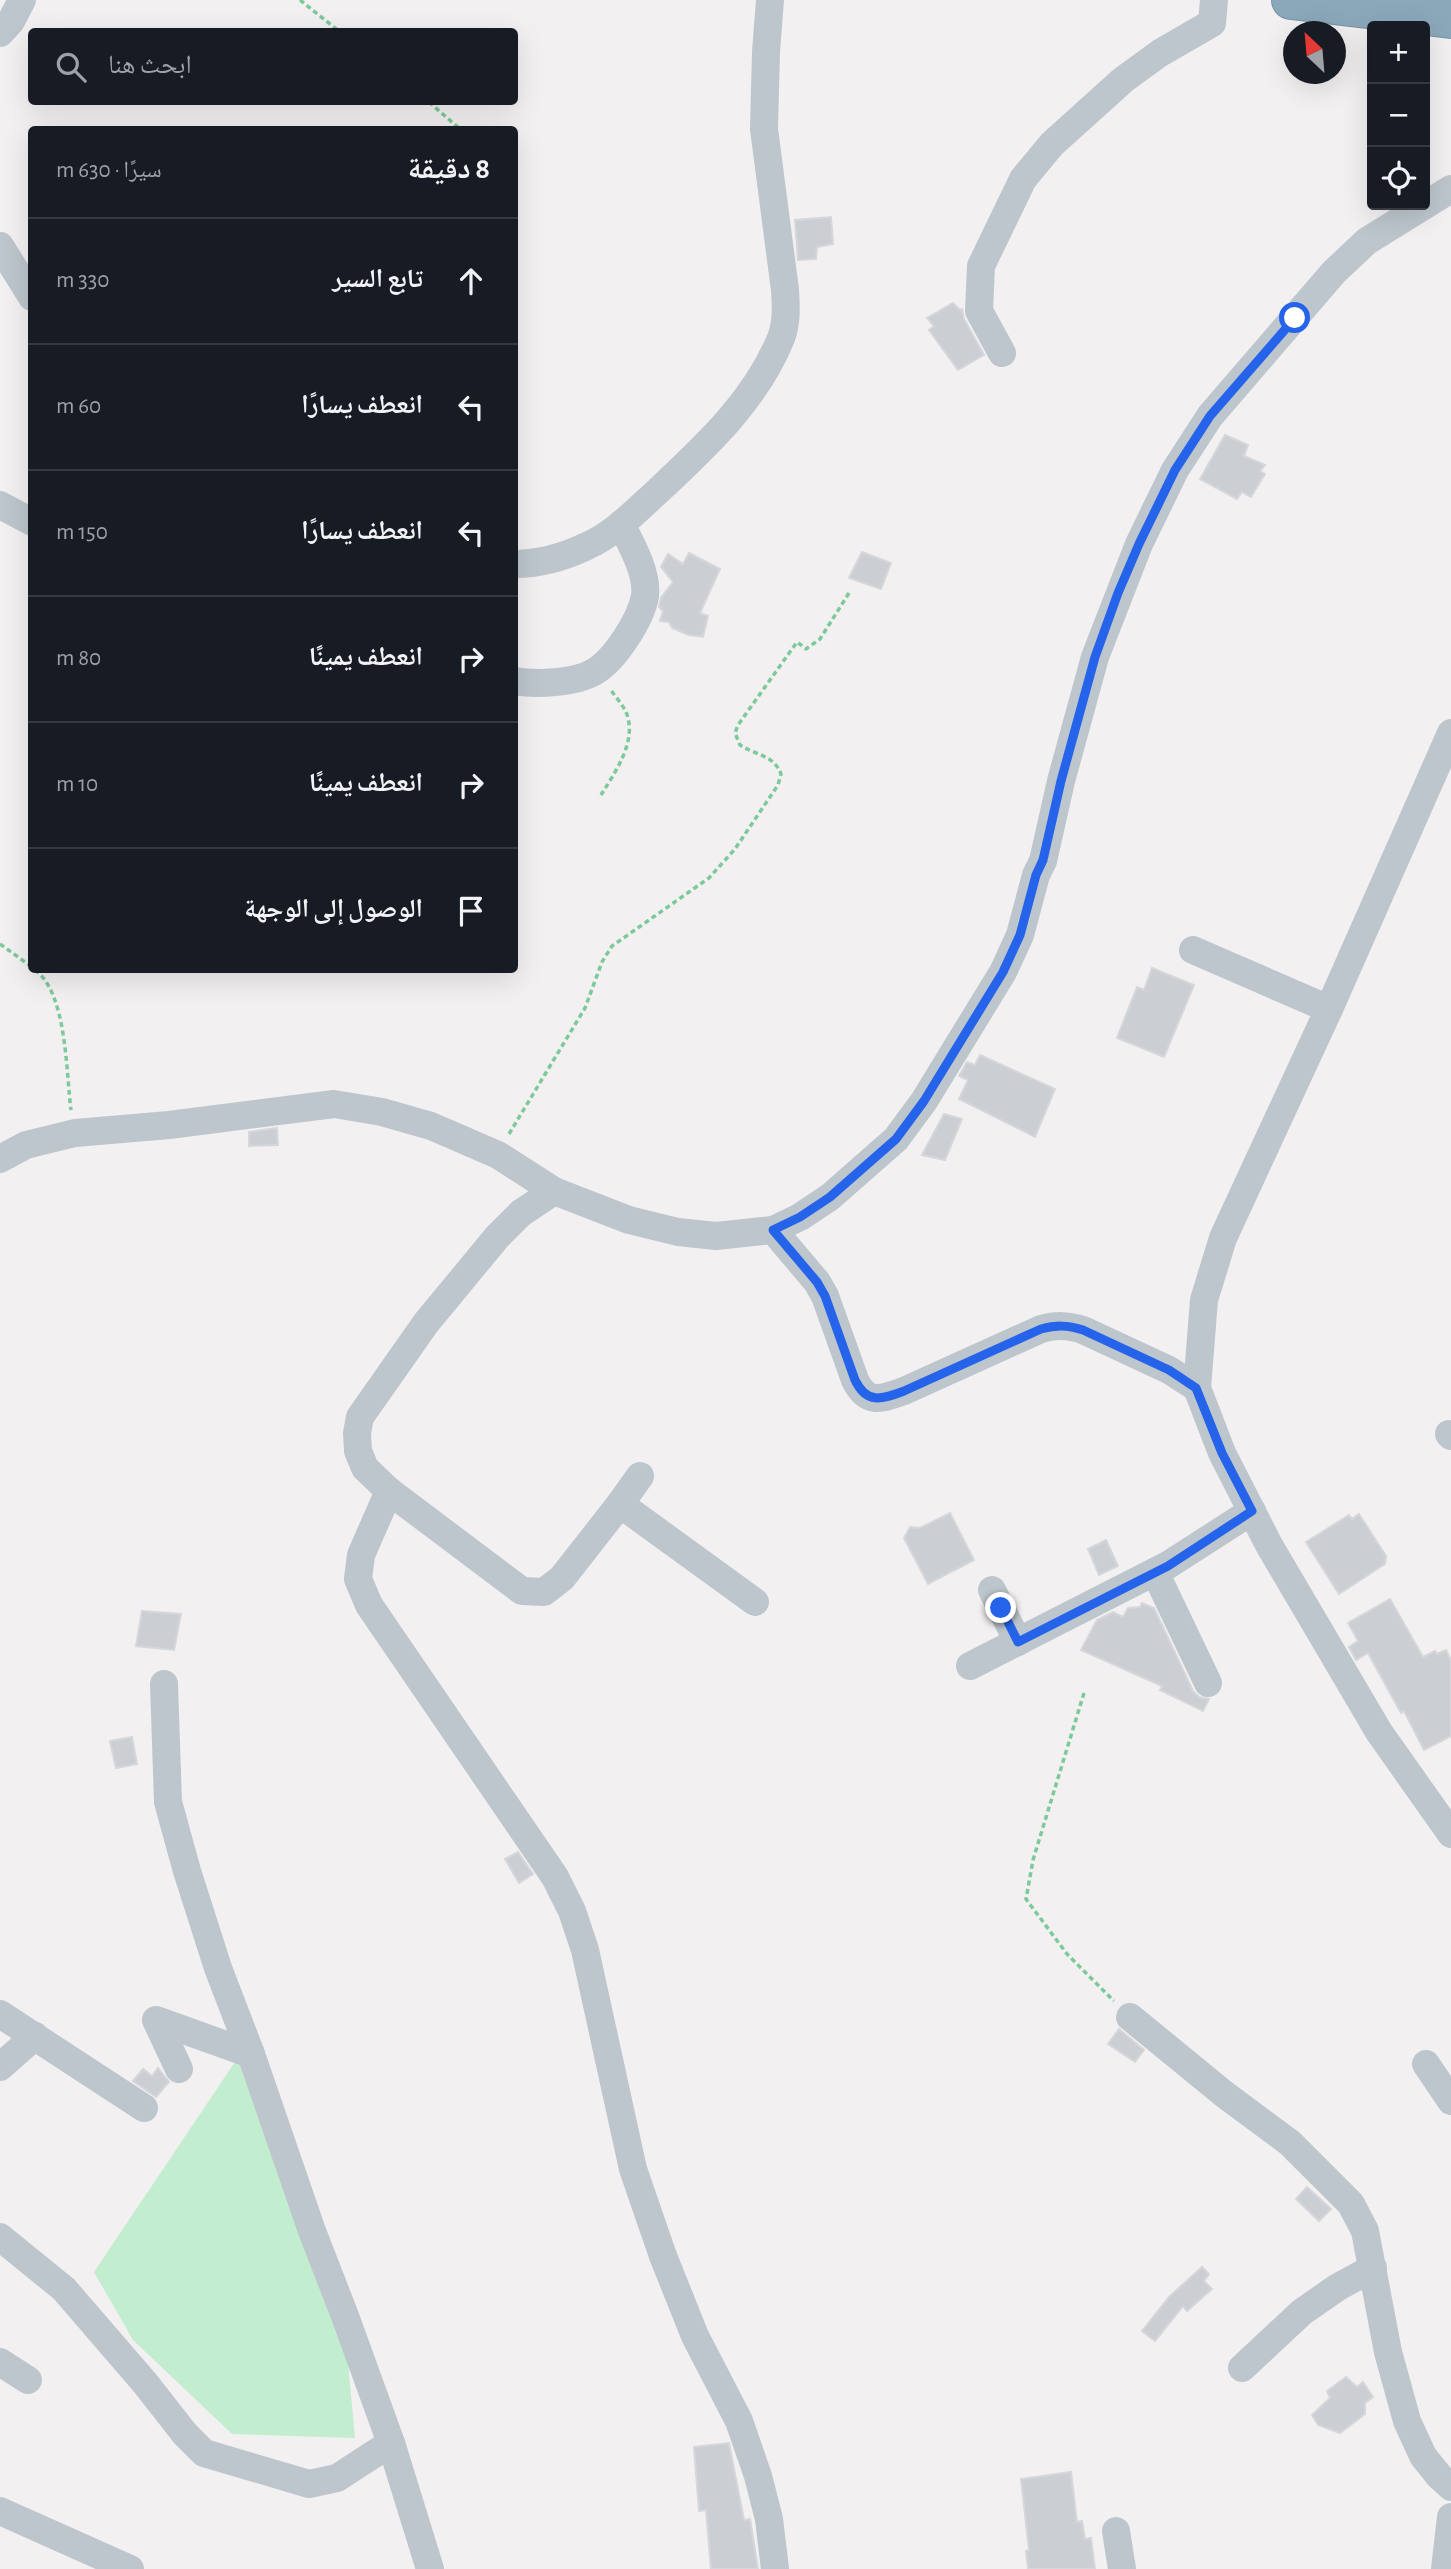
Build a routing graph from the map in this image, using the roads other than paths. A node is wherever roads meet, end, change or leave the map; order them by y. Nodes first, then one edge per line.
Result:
1 (22, 0) edge
2 (771, 0) edge
3 (1214, 0) edge
4 (1291, 0) edge
5 (1451, 19) edge
6 (0, 33) edge
7 (1451, 189) edge
8 (0, 246) edge
9 (28, 291) edge
10 (1002, 353) dead end
11 (0, 505) edge
12 (28, 520) edge
13 (621, 524) junction
14 (518, 564) edge
15 (518, 682) edge
16 (1451, 733) edge
17 (1193, 950) dead end
18 (1329, 1009) junction
19 (0, 1159) edge
20 (554, 1191) junction
21 (773, 1230) junction
22 (1196, 1388) junction
23 (640, 1476) dead end
24 (389, 1491) junction
25 (620, 1504) junction
26 (1252, 1511) junction
27 (1155, 1572) junction
28 (992, 1590) dead end
29 (755, 1602) dead end
30 (1018, 1642) junction
31 (970, 1666) dead end
32 (1209, 1683) dead end
33 (164, 1684) dead end
34 (1451, 1834) edge
35 (0, 2014) edge
36 (1130, 2017) road end
37 (35, 2036) junction
38 (251, 2054) junction
39 (1426, 2064) dead end
40 (0, 2067) edge
41 (179, 2070) dead end
42 (1451, 2101) edge
43 (144, 2109) dead end
44 (0, 2237) edge
45 (1373, 2268) junction
46 (0, 2362) edge
47 (1242, 2368) dead end
48 (29, 2381) dead end
49 (391, 2443) junction
50 (1451, 2487) edge
51 (0, 2511) edge
52 (1451, 2517) edge
53 (1116, 2531) dead end
54 (130, 2569) edge
55 (430, 2569) edge
56 (775, 2569) edge
57 (1122, 2569) edge
58 (1445, 2569) edge

1 - 6 street
2 - 13 street
3 - 10 street
4 - 5 highway
7 - 21 street
8 - 9 street
11 - 12 street
13 - 14 street
13 - 15 street
16 - 18 street
17 - 18 street
18 - 22 street
19 - 20 street
20 - 21 street
20 - 24 street
21 - 22 street
22 - 26 street
23 - 25 street
24 - 25 street
24 - 56 street
25 - 29 street
26 - 27 street
26 - 34 street
27 - 30 street
27 - 32 street
28 - 30 street
30 - 31 street
33 - 38 street
35 - 37 street
36 - 45 street
37 - 40 street
37 - 43 street
38 - 41 street
38 - 49 street
39 - 42 street
44 - 49 street
45 - 47 street
45 - 50 street
46 - 48 street
49 - 55 street
51 - 54 street
52 - 58 street
53 - 57 street

